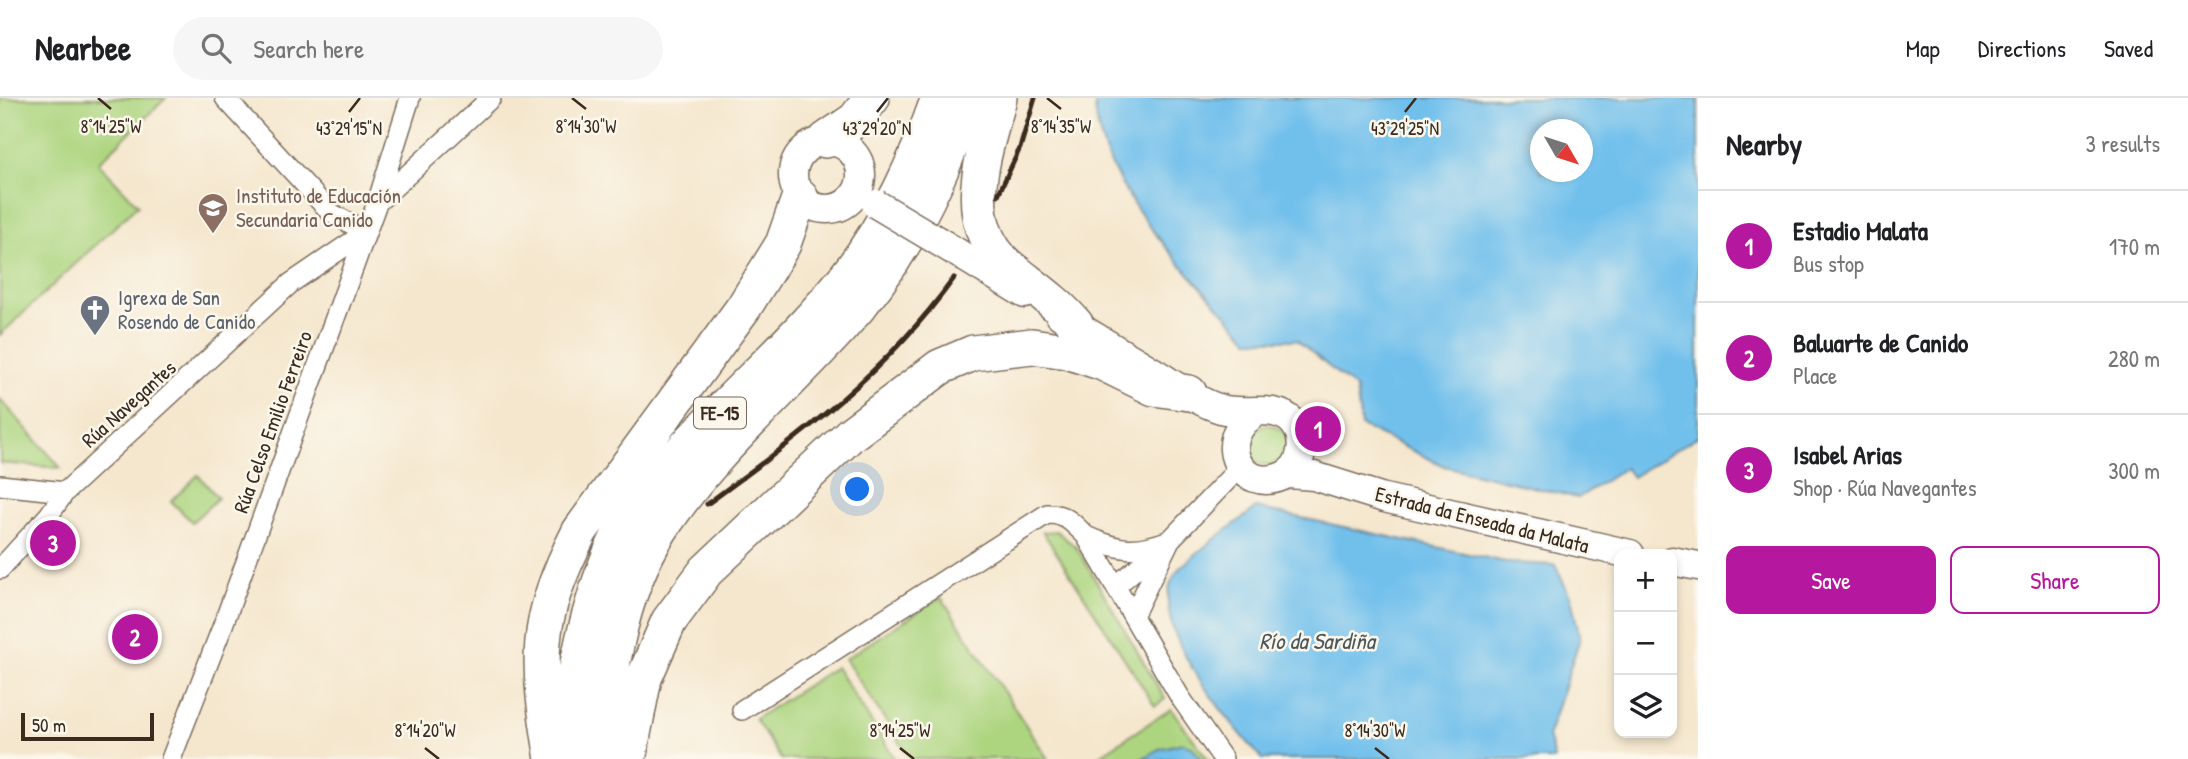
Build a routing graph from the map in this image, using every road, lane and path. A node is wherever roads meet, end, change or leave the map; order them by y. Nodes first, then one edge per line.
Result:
1 (225, 98) edge
2 (410, 98) edge
3 (491, 98) edge
4 (872, 98) edge
5 (939, 98) edge
6 (967, 98) edge
7 (999, 98) edge
8 (826, 141) junction
9 (800, 195) junction
10 (866, 199) junction
11 (377, 203) junction
12 (366, 232) junction
13 (1076, 325) junction
14 (1193, 396) junction
15 (1255, 413) junction
16 (1302, 439) junction
17 (1236, 457) junction
18 (1289, 474) junction
19 (1336, 481) junction
20 (0, 485) edge
21 (65, 492) junction
22 (1086, 536) junction
23 (1170, 540) junction
24 (1614, 550) edge
25 (1677, 562) edge
26 (1698, 566) edge
27 (0, 569) edge
28 (1116, 586) junction
29 (1133, 616) junction
30 (742, 710) dead end
31 (171, 759) edge
32 (554, 759) edge
33 (575, 759) edge
34 (603, 759) edge
35 (628, 759) edge
36 (1223, 759) edge

1 - 12 street
2 - 11 street, Rúa Celso Emilio Ferreiro
3 - 11 street
4 - 8 highway
5 - 33 highway, FE-15
6 - 34 highway, FE-15
7 - 13 highway
8 - 9 main road
8 - 10 main road
9 - 10 main road
9 - 32 highway
10 - 13 main road, bridge
11 - 12 street, Rúa Celso Emilio Ferreiro
12 - 21 street, Rúa Navegantes
12 - 31 street, Rúa Celso Emilio Ferreiro
13 - 14 main road
14 - 15 main road
14 - 17 main road
14 - 35 highway
15 - 16 main road
15 - 17 main road
16 - 18 main road
16 - 19 main road, Estrada da Enseada da Malata
17 - 18 main road
17 - 23 street
18 - 19 main road, Estrada da Enseada da Malata
19 - 24 main road, Estrada da Enseada da Malata
20 - 21 street
21 - 27 street, Rúa Navegantes
22 - 23 street
22 - 28 street
22 - 30 street
23 - 28 street
23 - 29 street
25 - 26 main road
28 - 29 street
29 - 36 street

